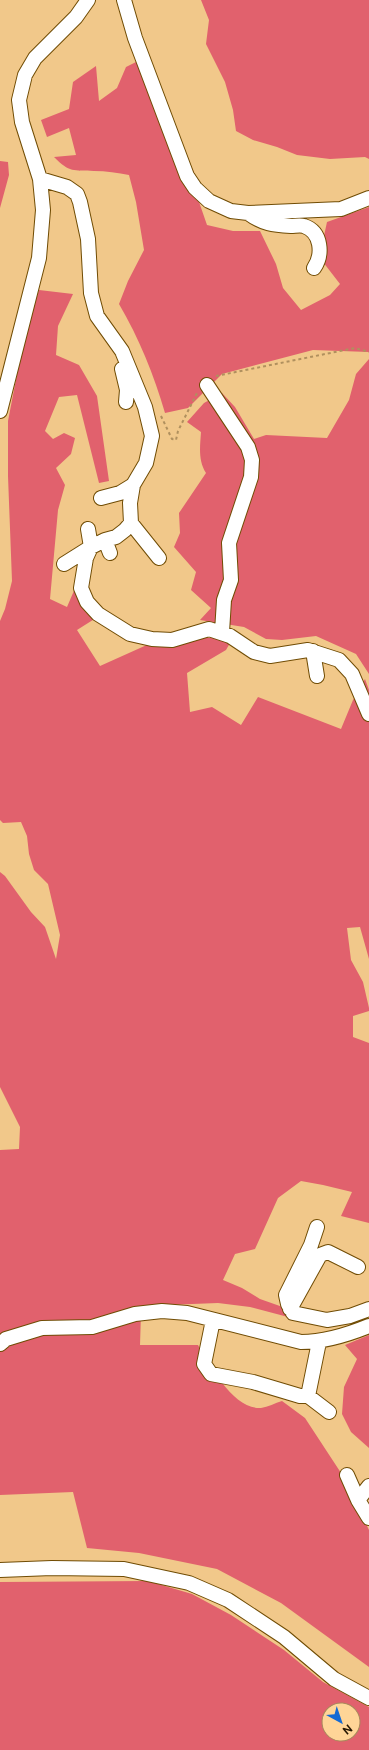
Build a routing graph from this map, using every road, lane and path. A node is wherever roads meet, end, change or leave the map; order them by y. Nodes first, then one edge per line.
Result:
1 (88, 0) edge
2 (124, 0) edge
3 (40, 179) junction
4 (369, 198) edge
5 (248, 213) junction
6 (314, 268) dead end
7 (122, 351) junction
8 (369, 352) edge
9 (207, 385) junction
10 (126, 402) dead end
11 (145, 407) junction
12 (0, 411) edge
13 (133, 485) junction
14 (101, 498) dead end
15 (131, 523) junction
16 (88, 529) dead end
17 (105, 540) junction
18 (91, 547) junction
19 (110, 553) dead end
20 (159, 558) dead end
21 (64, 564) dead end
22 (222, 632) junction
23 (313, 651) junction
24 (317, 676) dead end
25 (369, 714) edge
26 (317, 1227) dead end
27 (358, 1267) dead end
28 (290, 1309) junction
29 (369, 1309) edge
30 (213, 1320) junction
31 (369, 1326) edge
32 (318, 1342) junction
33 (0, 1344) edge
34 (308, 1396) junction
35 (329, 1412) dead end
36 (347, 1475) dead end
37 (369, 1486) edge
38 (358, 1500) junction
39 (369, 1518) edge
40 (0, 1570) edge
41 (369, 1698) edge

1 - 3 street
2 - 5 street
3 - 7 street
3 - 12 street
4 - 5 street
5 - 6 street
7 - 10 street
7 - 11 street
8 - 9 path
9 - 11 path
9 - 22 street
11 - 13 street
13 - 14 street
13 - 15 street
15 - 17 street
15 - 20 street
16 - 18 street
17 - 18 street
17 - 19 street
18 - 21 street
18 - 22 street
22 - 23 street
23 - 24 street
23 - 25 street
26 - 28 street
27 - 28 street
28 - 29 street
30 - 32 street
30 - 33 street
30 - 34 street
31 - 32 street
32 - 34 street
34 - 35 street
36 - 38 street
37 - 38 street
38 - 39 street
40 - 41 street

